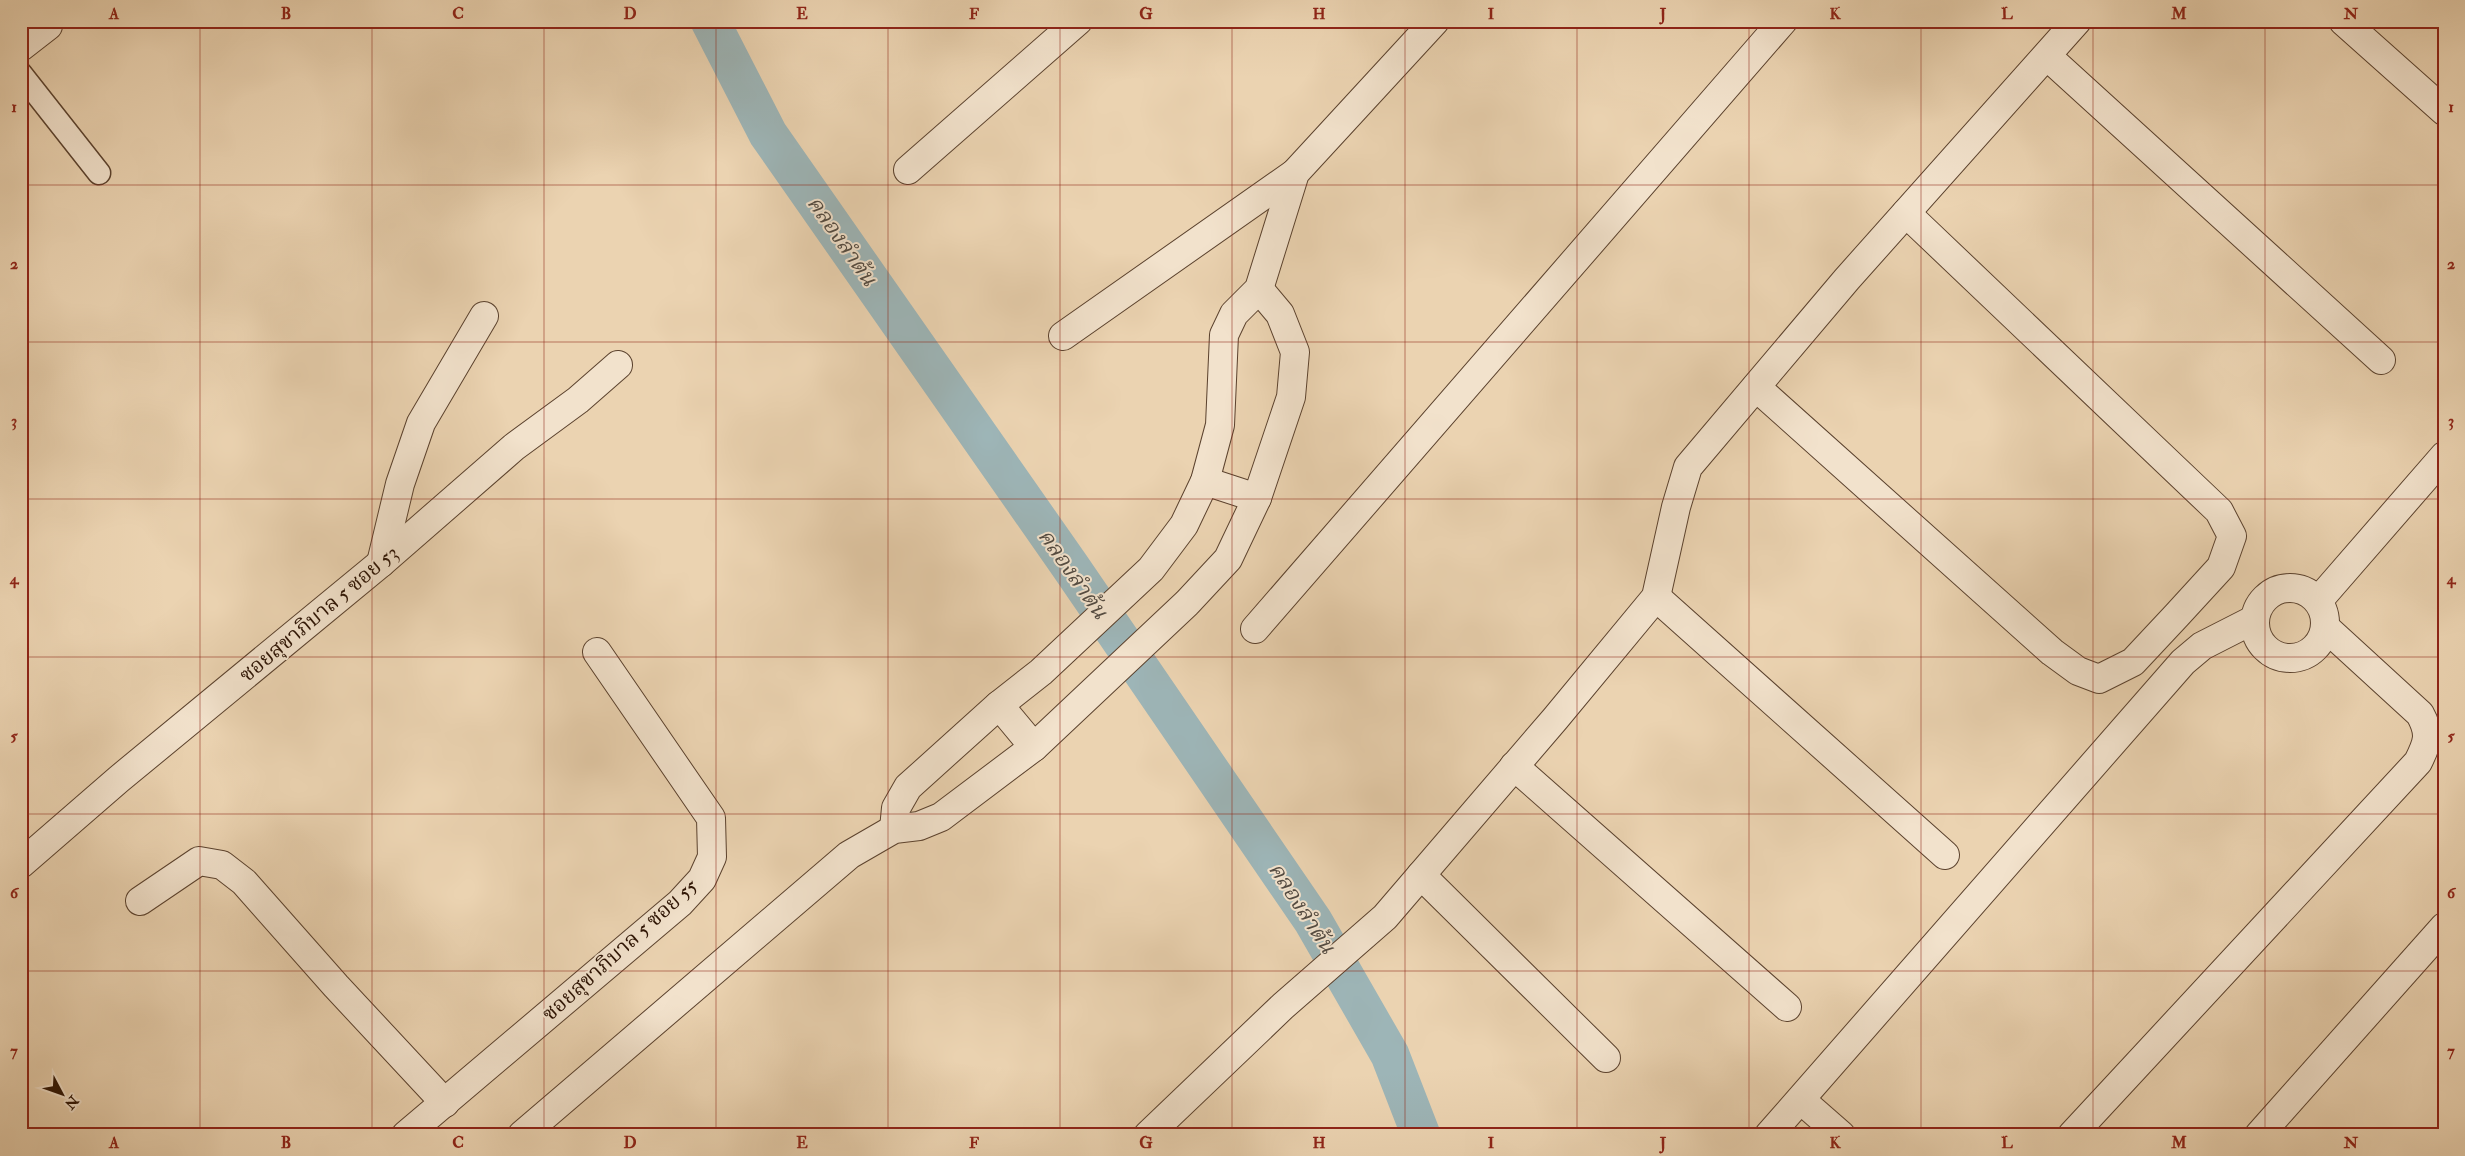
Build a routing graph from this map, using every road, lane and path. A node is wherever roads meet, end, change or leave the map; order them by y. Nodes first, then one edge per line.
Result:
1 (1078, 21) edge
2 (1435, 21) edge
3 (1783, 21) edge
4 (2077, 21) edge
5 (2343, 21) edge
6 (48, 26) dead end
7 (21, 47) edge
8 (2047, 56) junction
9 (21, 74) edge
10 (2444, 111) edge
11 (908, 170) dead end
12 (99, 173) dead end
13 (1295, 173) junction
14 (1906, 213) junction
15 (1259, 289) junction
16 (484, 316) dead end
17 (1063, 336) dead end
18 (2381, 360) dead end
19 (618, 365) dead end
20 (1756, 387) junction
21 (2444, 456) edge
22 (1204, 481) junction
23 (1257, 498) junction
24 (381, 562) junction
25 (1656, 597) junction
26 (2321, 614) junction
27 (2255, 619) junction
28 (1255, 629) dead end
29 (597, 652) dead end
30 (999, 705) junction
31 (1034, 747) junction
32 (1514, 766) junction
33 (894, 829) junction
34 (1945, 855) dead end
35 (21, 864) edge
36 (1421, 875) junction
37 (140, 901) dead end
38 (2444, 927) edge
39 (1787, 1007) dead end
40 (1606, 1058) dead end
41 (1801, 1100) junction
42 (445, 1103) junction
43 (406, 1135) edge
44 (522, 1135) edge
45 (1148, 1135) edge
46 (1769, 1135) edge
47 (1840, 1135) edge
48 (2072, 1135) edge
49 (2259, 1135) edge

1 - 11 street
2 - 13 street
3 - 28 street
4 - 8 street
5 - 10 street
6 - 7 street
8 - 14 street
8 - 18 street
9 - 12 lane
13 - 15 street
13 - 17 street
14 - 20 street
14 - 20 street
15 - 22 street
15 - 23 street
16 - 24 street
19 - 24 street, ซอยสุขาภิบาล 5 ซอย 53
20 - 25 street
21 - 26 street
22 - 23 street
22 - 30 street
23 - 31 street
24 - 35 street, ซอยสุขาภิบาล 5 ซอย 53
25 - 32 street
25 - 34 street
26 - 27 street
26 - 27 street
26 - 48 street
27 - 41 street
29 - 42 street, ซอยสุขาภิบาล 5 ซอย 55
30 - 31 street
30 - 33 street
31 - 33 street
32 - 36 street
32 - 39 street
33 - 44 street
36 - 40 street
36 - 45 street
37 - 42 street
38 - 49 street
41 - 46 street
41 - 47 street
42 - 43 street, ซอยสุขาภิบาล 5 ซอย 55

